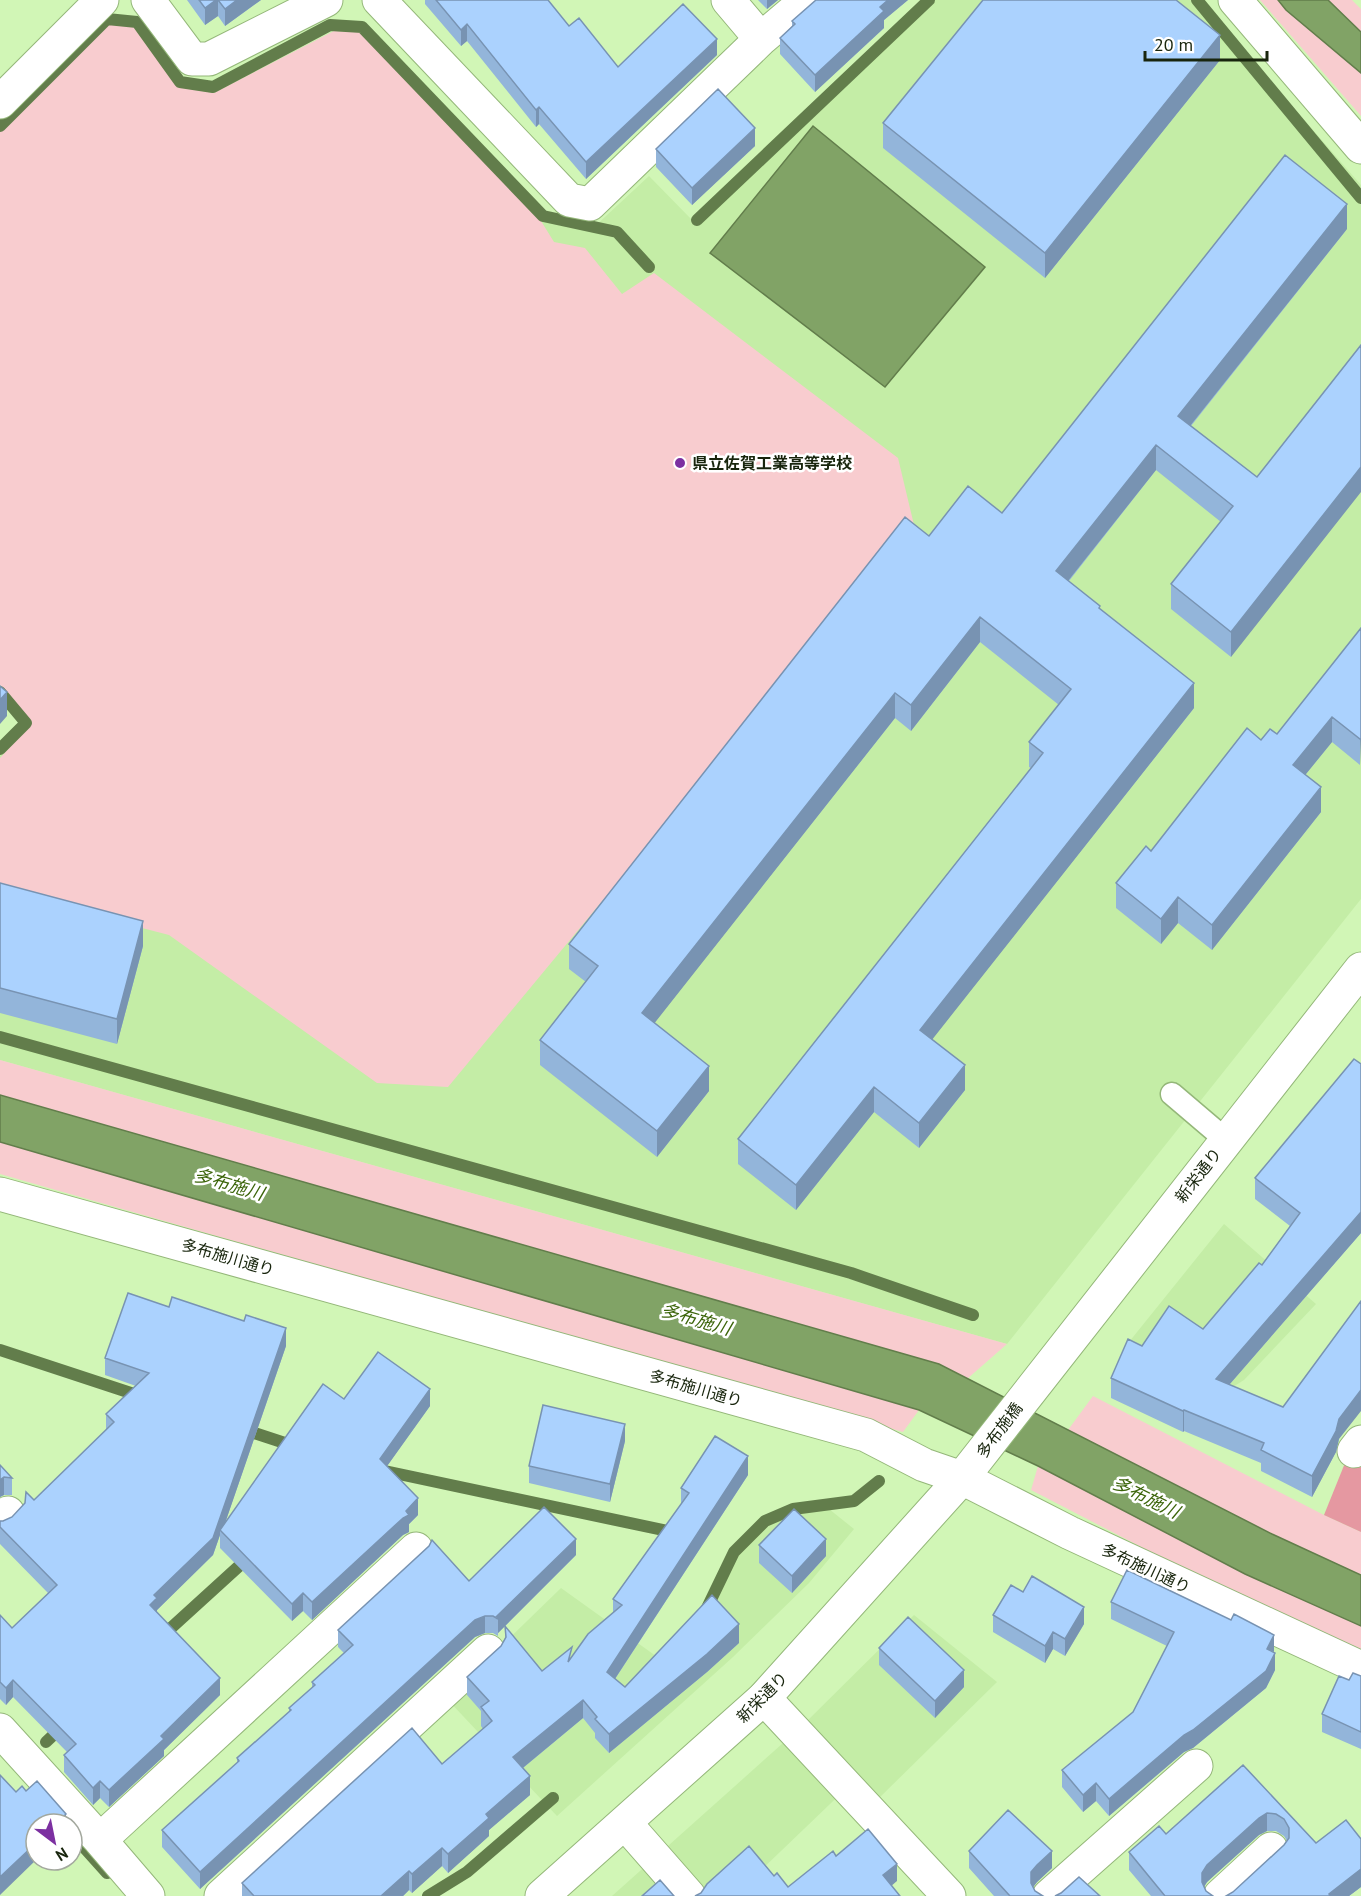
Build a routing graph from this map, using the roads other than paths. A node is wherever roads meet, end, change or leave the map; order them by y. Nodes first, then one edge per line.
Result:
1 (102, 0) edge
2 (148, 0) edge
3 (326, 0) edge
4 (379, 0) edge
5 (728, 0) edge
6 (807, 0) edge
7 (1235, 0) edge
8 (761, 39) junction
9 (0, 102) edge
10 (1361, 147) edge
11 (1361, 969) edge
12 (1172, 1095) dead end
13 (1226, 1140) junction
14 (0, 1194) edge
15 (1036, 1381) joint
16 (962, 1478) junction
17 (416, 1549) dead end
18 (488, 1651) dead end
19 (1361, 1668) edge
20 (764, 1698) junction
21 (0, 1730) edge
22 (1196, 1766) dead end
23 (625, 1823) junction
24 (100, 1840) junction
25 (1271, 1849) dead end
26 (148, 1896) edge
27 (221, 1896) edge
28 (542, 1896) edge
29 (689, 1896) edge
30 (949, 1896) edge
31 (1049, 1896) edge
32 (1220, 1896) edge

1 - 9 street
2 - 3 street
4 - 8 street
5 - 8 street
6 - 8 street
7 - 10 street
11 - 13 street, 新栄通り
12 - 13 lane
13 - 15 street, 新栄通り
14 - 16 street, 多布施川通り
15 - 16 street, 多布施橋
16 - 19 street, 多布施川通り
16 - 20 street, 新栄通り
17 - 24 street
18 - 27 street
20 - 23 street, 新栄通り
20 - 30 street
21 - 24 street
22 - 31 street
23 - 28 street, 新栄通り
23 - 29 street
24 - 26 street
25 - 32 street

